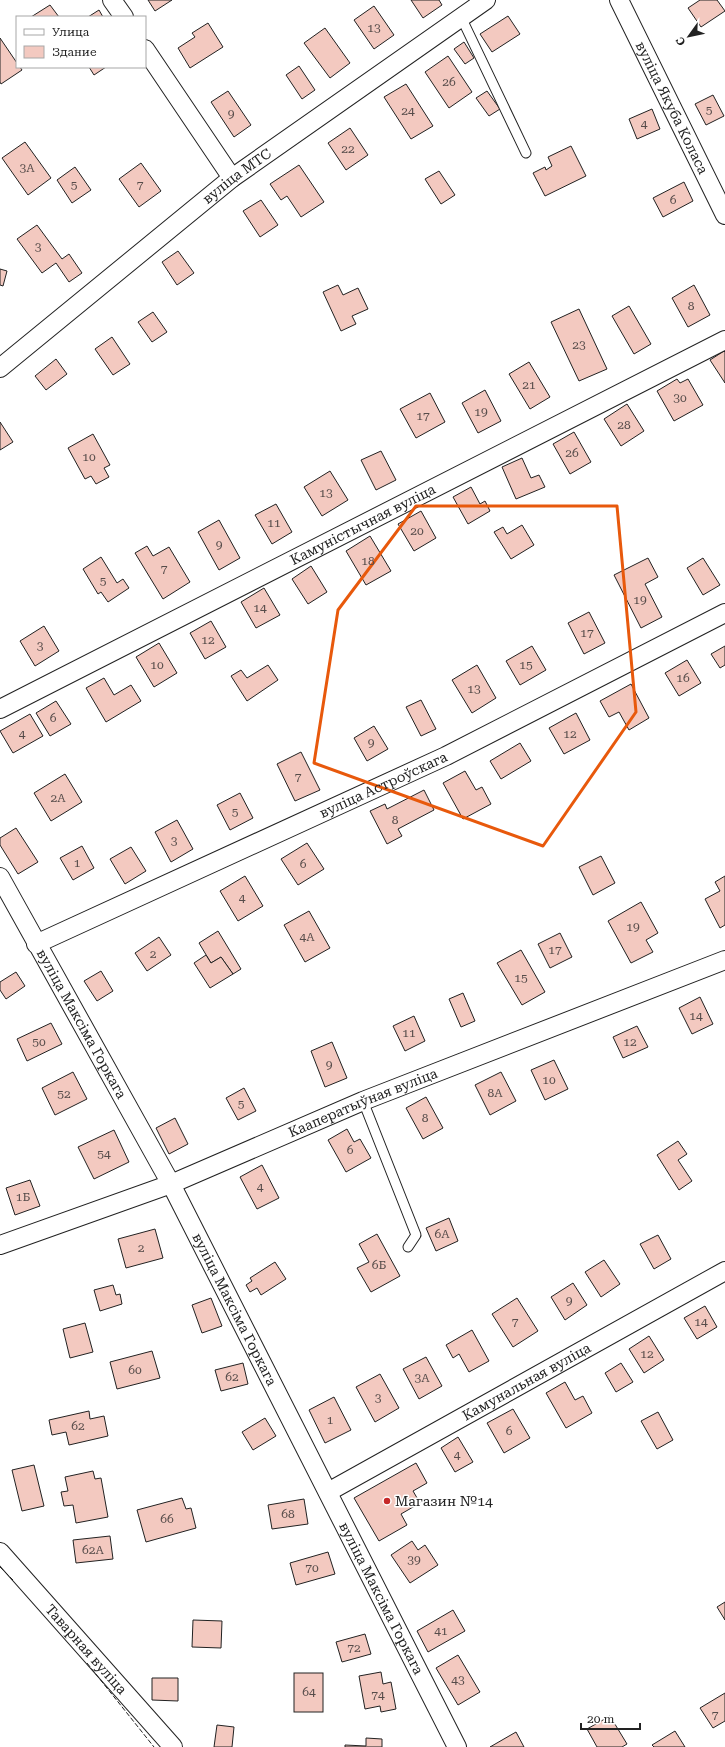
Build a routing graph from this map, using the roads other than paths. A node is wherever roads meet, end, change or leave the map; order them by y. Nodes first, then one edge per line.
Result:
1 (112, 0) edge
2 (486, 0) edge
3 (619, 0) edge
4 (123, 16) edge
5 (461, 17) junction
6 (146, 50) edge
7 (526, 153) dead end
8 (232, 178) junction
9 (725, 215) edge
10 (725, 340) edge
11 (0, 368) edge
12 (725, 613) edge
13 (0, 709) edge
14 (0, 877) edge
15 (36, 944) junction
16 (725, 960) edge
17 (363, 1101) junction
18 (171, 1184) junction
19 (0, 1245) edge
20 (408, 1246) dead end
21 (725, 1271) edge
22 (328, 1492) junction
23 (0, 1552) edge
24 (173, 1747) edge
25 (457, 1747) edge

1 - 4 street
2 - 5 street, вуліца МТС
3 - 9 street, вуліца Якуба Коласа
5 - 7 lane
5 - 8 street, вуліца МТС
6 - 8 street
8 - 11 street, вуліца МТС
10 - 13 street, Камуністычная вуліца
12 - 15 street, вуліца Астроўскага
14 - 15 street, вуліца Максіма Горкага
15 - 18 street, вуліца Максіма Горкага
16 - 17 street, Кааператыўная вуліца
17 - 18 street, Кааператыўная вуліца
17 - 20 lane
18 - 19 street, Кааператыўная вуліца
18 - 22 street, вуліца Максіма Горкага
21 - 22 street, Камунальная вуліца
22 - 25 street, вуліца Максіма Горкага
23 - 24 street, Таварная вуліца

